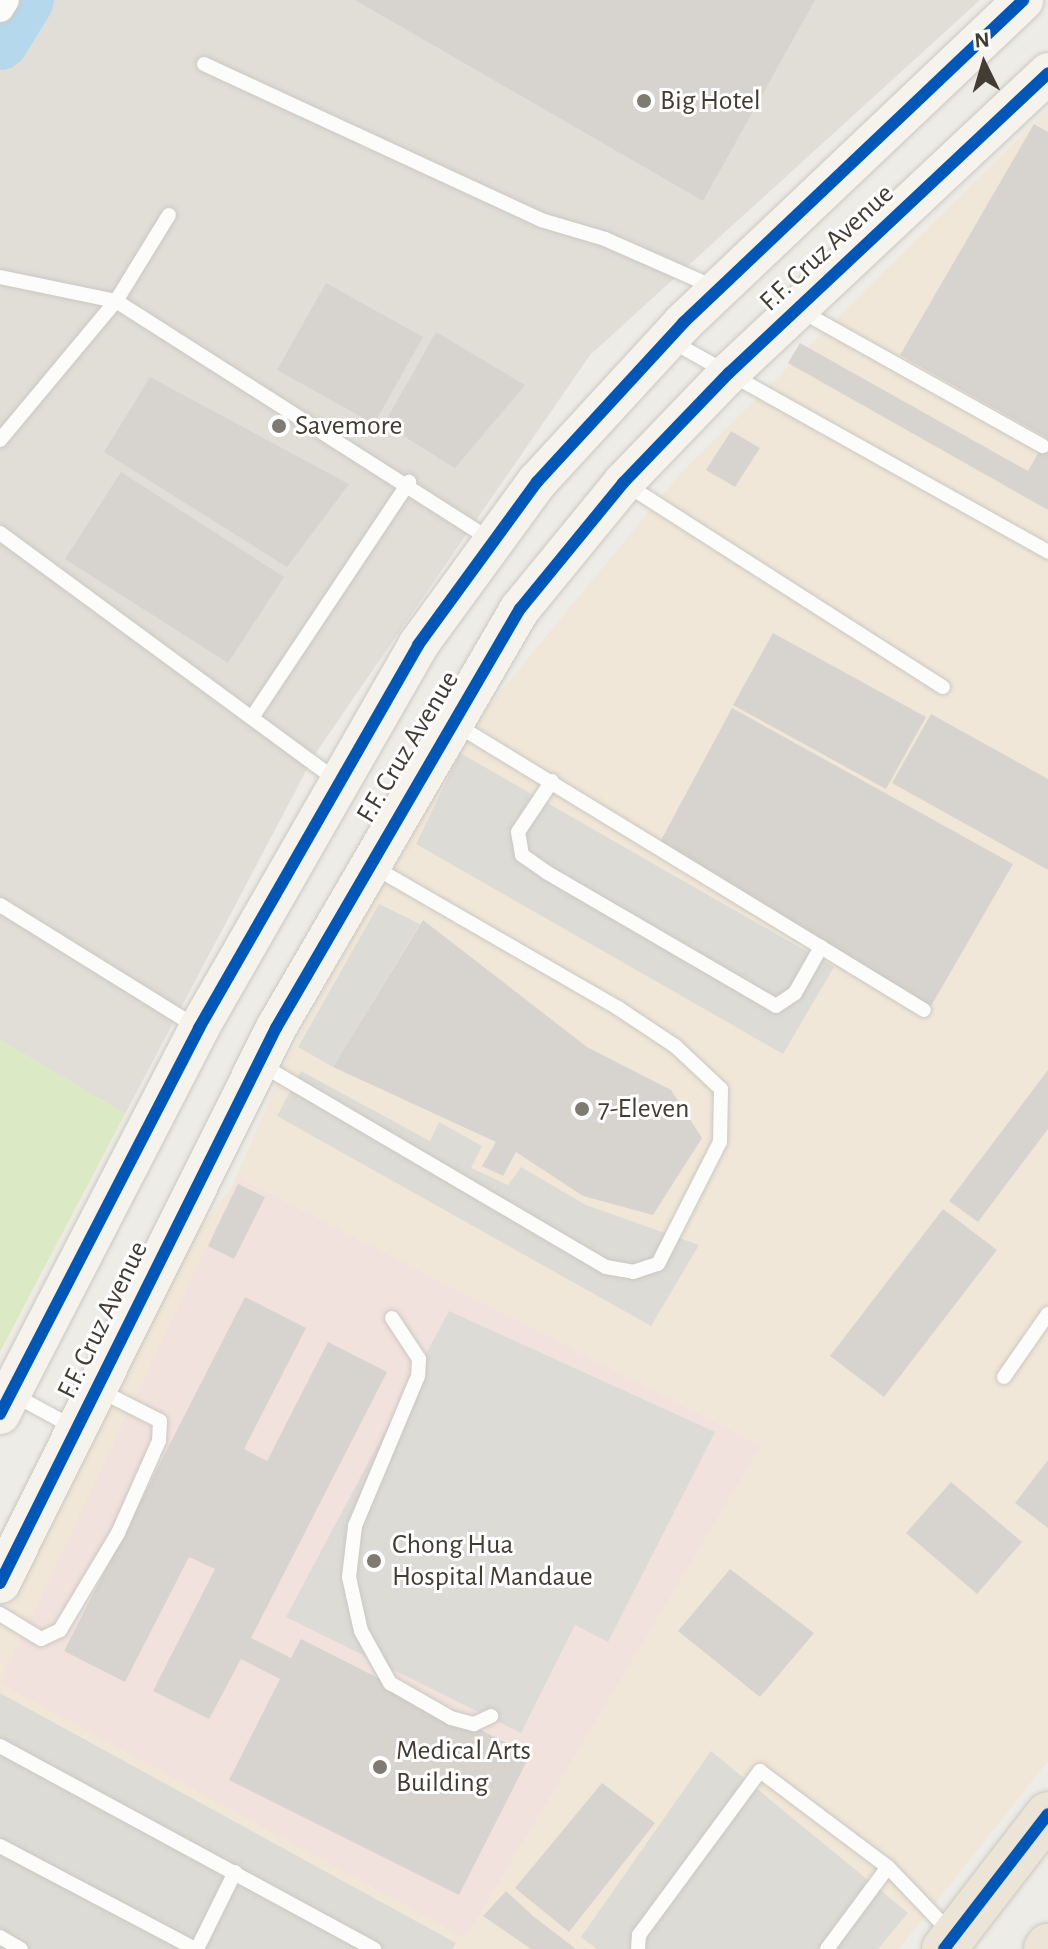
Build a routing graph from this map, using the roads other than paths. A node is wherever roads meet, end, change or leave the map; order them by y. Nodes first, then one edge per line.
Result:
1 (5, 0) edge
2 (1023, 0) edge
3 (0, 8) edge
4 (204, 64) dead end
5 (1048, 73) edge
6 (169, 215) dead end
7 (0, 277) edge
8 (718, 289) junction
9 (116, 301) junction
10 (797, 309) junction
11 (668, 340) junction
12 (729, 373) junction
13 (0, 440) edge
14 (1043, 446) dead end
15 (409, 482) junction
16 (623, 483) junction
17 (0, 533) edge
18 (494, 541) junction
19 (1048, 552) edge
20 (943, 687) dead end
21 (255, 713) junction
22 (451, 722) junction
23 (552, 781) junction
24 (340, 782) junction
25 (366, 863) junction
26 (0, 905) edge
27 (821, 947) junction
28 (924, 1010) dead end
29 (199, 1028) junction
30 (259, 1064) junction
31 (1048, 1314) edge
32 (392, 1318) dead end
33 (1004, 1377) dead end
34 (95, 1388) junction
35 (4, 1398) edge
36 (75, 1429) junction
37 (0, 1583) edge
38 (0, 1614) edge
39 (491, 1716) dead end
40 (0, 1746) edge
41 (1048, 1814) edge
42 (0, 1846) edge
43 (888, 1867) junction
44 (235, 1872) junction
45 (0, 1937) edge
46 (949, 1942) edge
47 (21, 1949) edge
48 (196, 1949) edge
49 (374, 1949) edge
50 (638, 1949) edge
51 (827, 1949) edge

1 - 3 street
2 - 8 street, F.F. Cruz Avenue
4 - 8 lane
5 - 10 street, F.F. Cruz Avenue
6 - 9 lane
7 - 9 lane
8 - 11 street, F.F. Cruz Avenue
9 - 13 lane
9 - 15 lane
10 - 12 street, F.F. Cruz Avenue
10 - 14 lane
11 - 12 lane
11 - 18 street, F.F. Cruz Avenue
12 - 16 street, F.F. Cruz Avenue
12 - 19 lane
15 - 18 lane
15 - 21 lane
16 - 20 lane
16 - 22 street, F.F. Cruz Avenue
17 - 21 lane
18 - 24 street, F.F. Cruz Avenue
21 - 24 lane
22 - 23 lane
22 - 25 street, F.F. Cruz Avenue
23 - 27 lane
23 - 27 lane
24 - 29 street, F.F. Cruz Avenue
25 - 30 street, F.F. Cruz Avenue
25 - 30 lane
26 - 29 lane
27 - 28 lane
29 - 35 street, F.F. Cruz Avenue
30 - 34 street, F.F. Cruz Avenue
31 - 33 lane
32 - 39 lane
34 - 36 street, F.F. Cruz Avenue
34 - 38 lane
35 - 36 lane
36 - 37 street, F.F. Cruz Avenue
40 - 44 lane
41 - 46 highway
42 - 48 lane
43 - 46 lane
43 - 50 lane
43 - 51 lane
44 - 48 lane
44 - 49 lane
45 - 47 lane

